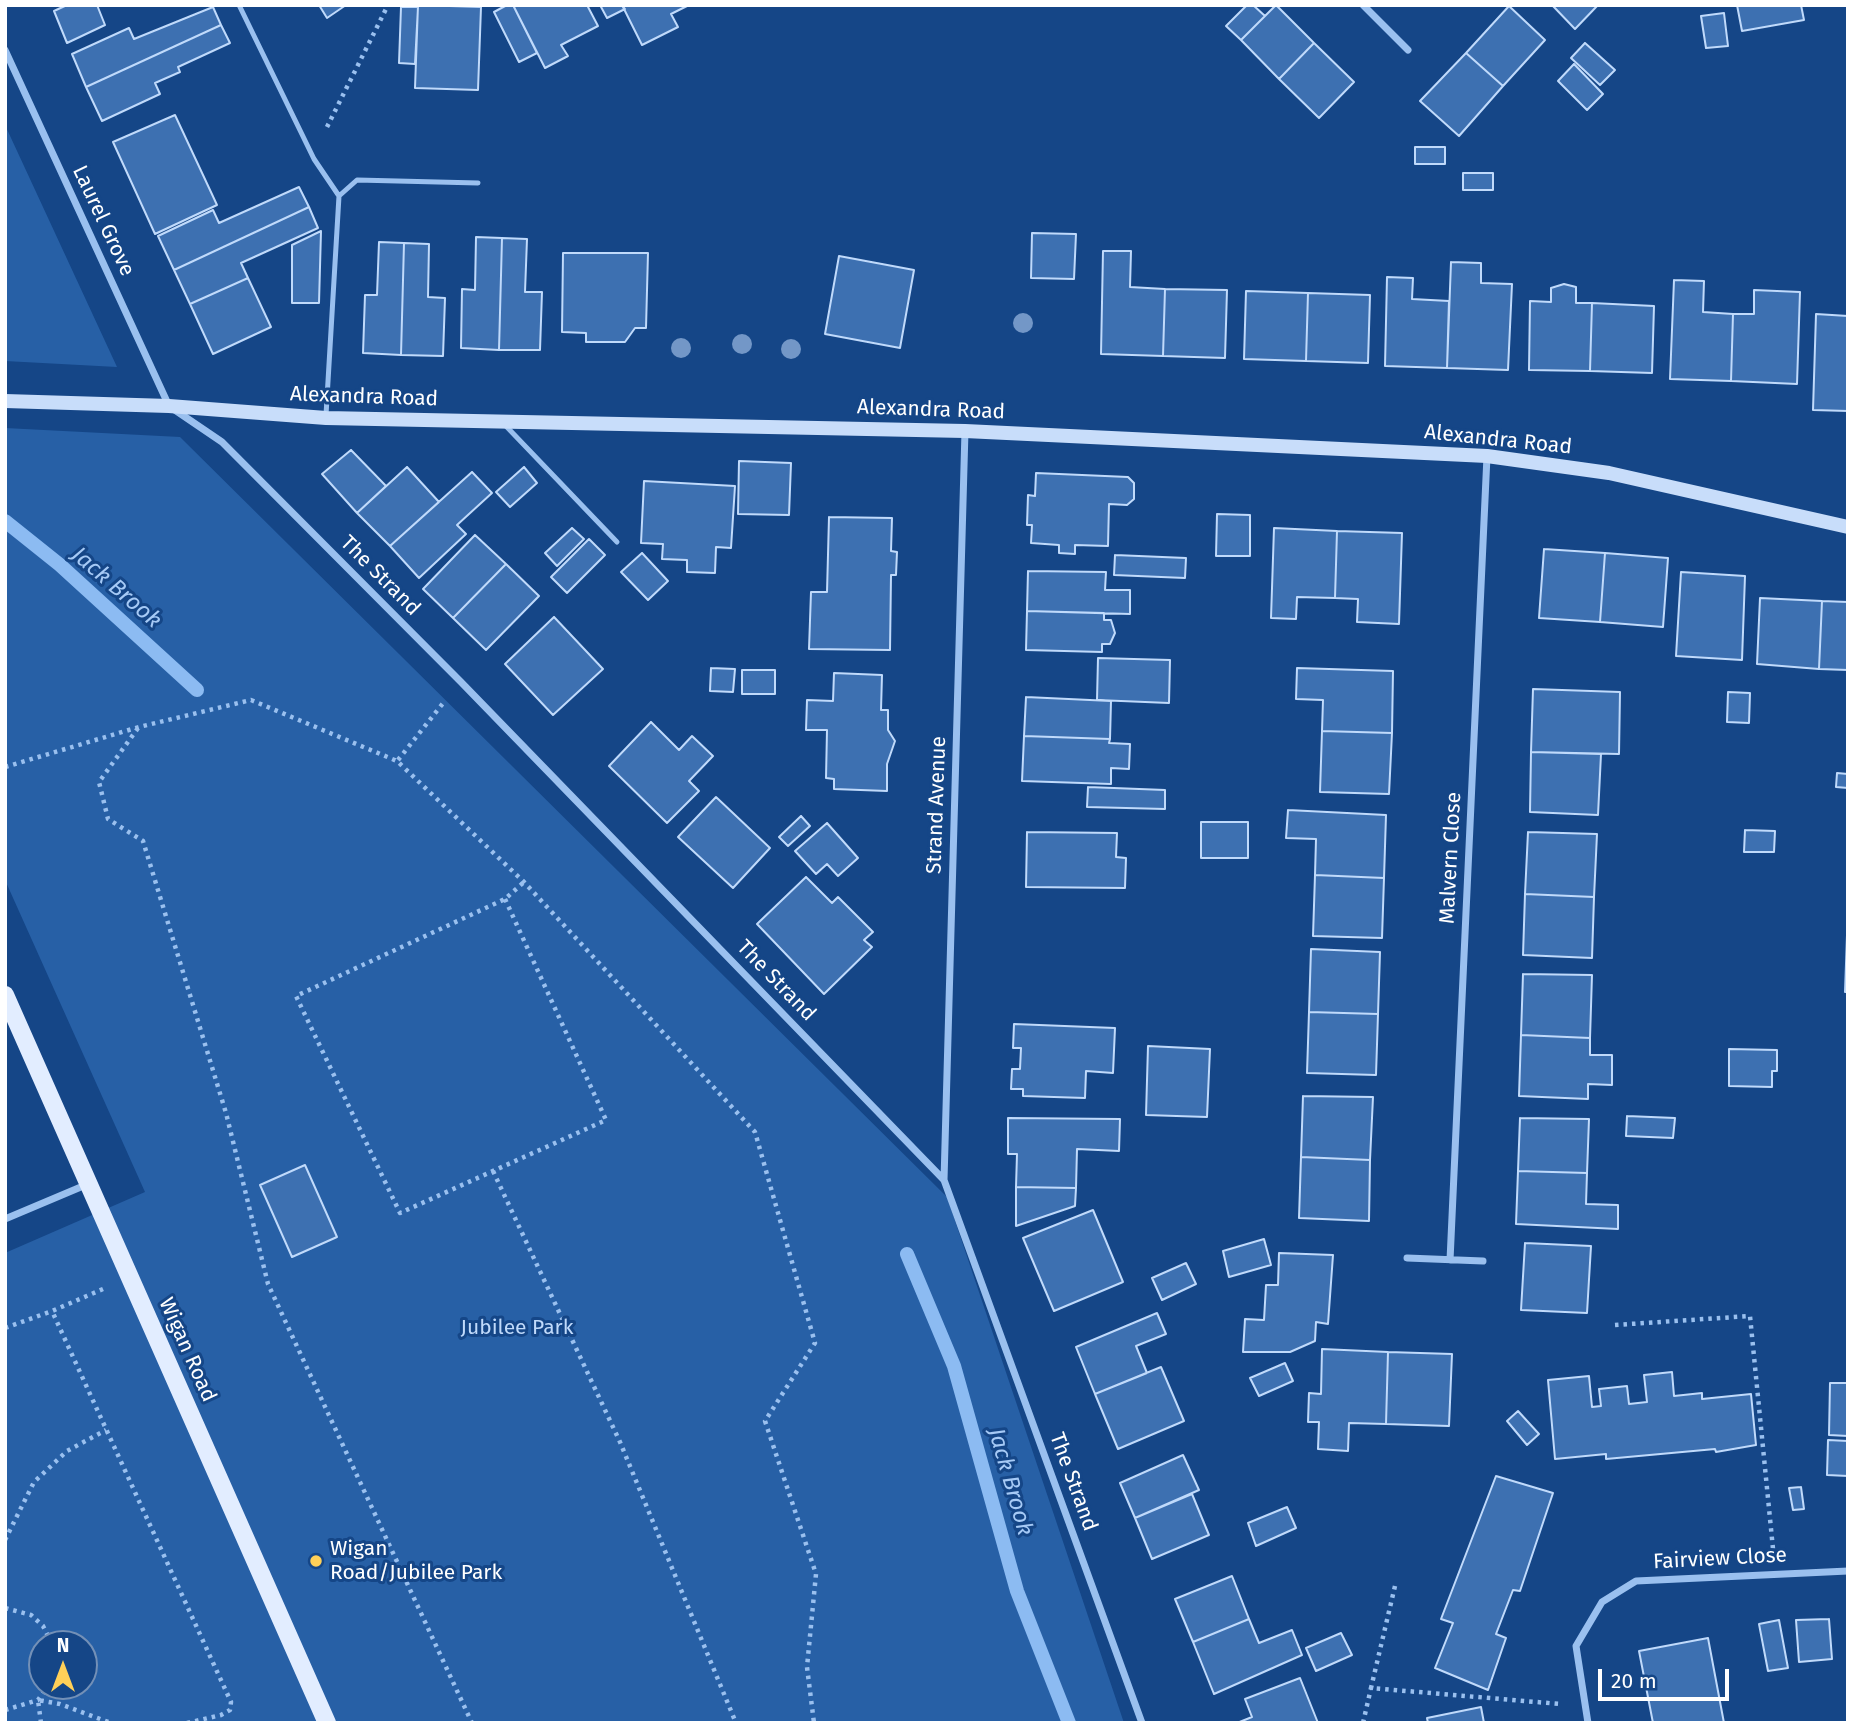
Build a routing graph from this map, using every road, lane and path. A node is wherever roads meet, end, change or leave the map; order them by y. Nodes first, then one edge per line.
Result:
1 (239, 5) edge
2 (388, 5) edge
3 (1363, 5) edge
4 (5, 50) edge
5 (1408, 50) dead end
6 (314, 159) junction
7 (478, 183) dead end
8 (339, 196) junction
9 (5, 401) edge
10 (169, 406) junction
11 (326, 418) junction
12 (502, 422) junction
13 (965, 431) junction
14 (1487, 456) junction
15 (1848, 527) edge
16 (618, 542) dead end
17 (461, 682) junction
18 (139, 727) junction
19 (397, 761) junction
20 (5, 767) edge
21 (524, 882) junction
22 (505, 899) junction
23 (5, 995) edge
24 (494, 1171) junction
25 (944, 1180) junction
26 (89, 1184) junction
27 (5, 1219) edge
28 (1407, 1258) dead end
29 (1450, 1260) junction
30 (1483, 1261) dead end
31 (129, 1275) junction
32 (52, 1311) junction
33 (1615, 1325) dead end
34 (5, 1328) edge
35 (106, 1430) junction
36 (5, 1540) edge
37 (1848, 1572) edge
38 (1776, 1574) junction
39 (1395, 1586) dead end
40 (5, 1608) edge
41 (45, 1630) edge
42 (1371, 1688) junction
43 (38, 1700) junction
44 (1586, 1706) junction
45 (5, 1710) edge
46 (41, 1723) edge
47 (111, 1723) edge
48 (187, 1723) edge
49 (327, 1723) edge
50 (472, 1723) edge
51 (736, 1723) edge
52 (814, 1723) edge
53 (1142, 1723) edge
54 (1363, 1723) edge
55 (1588, 1723) edge

1 - 6 lane
2 - 6 path
3 - 5 street
4 - 10 street, Laurel Grove
6 - 8 lane
7 - 8 lane
8 - 11 lane
9 - 10 street, Alexandra Road
10 - 11 street, Alexandra Road
10 - 17 street, The Strand
11 - 12 street, Alexandra Road
12 - 13 street, Alexandra Road
12 - 16 lane
13 - 14 street, Alexandra Road
13 - 25 street, Strand Avenue
14 - 15 street, Alexandra Road
14 - 29 street, Malvern Close
17 - 19 path
17 - 25 street, The Strand
18 - 19 path
18 - 20 path
18 - 50 path
19 - 21 path
21 - 22 path
21 - 52 path
22 - 24 path
22 - 24 path
23 - 26 main road, Wigan Road
24 - 51 path
25 - 53 street, The Strand
26 - 27 street
26 - 31 main road, Wigan Road
28 - 29 street
29 - 30 street
31 - 32 path
31 - 49 main road, Wigan Road
32 - 34 path
32 - 35 path
33 - 38 path
35 - 36 path
35 - 48 path
37 - 38 street, Fairview Close
38 - 44 street, Fairview Close
39 - 42 path
40 - 41 path
42 - 44 path
42 - 54 path
43 - 45 path
43 - 46 path
43 - 47 path
44 - 55 street, Fairview Close

